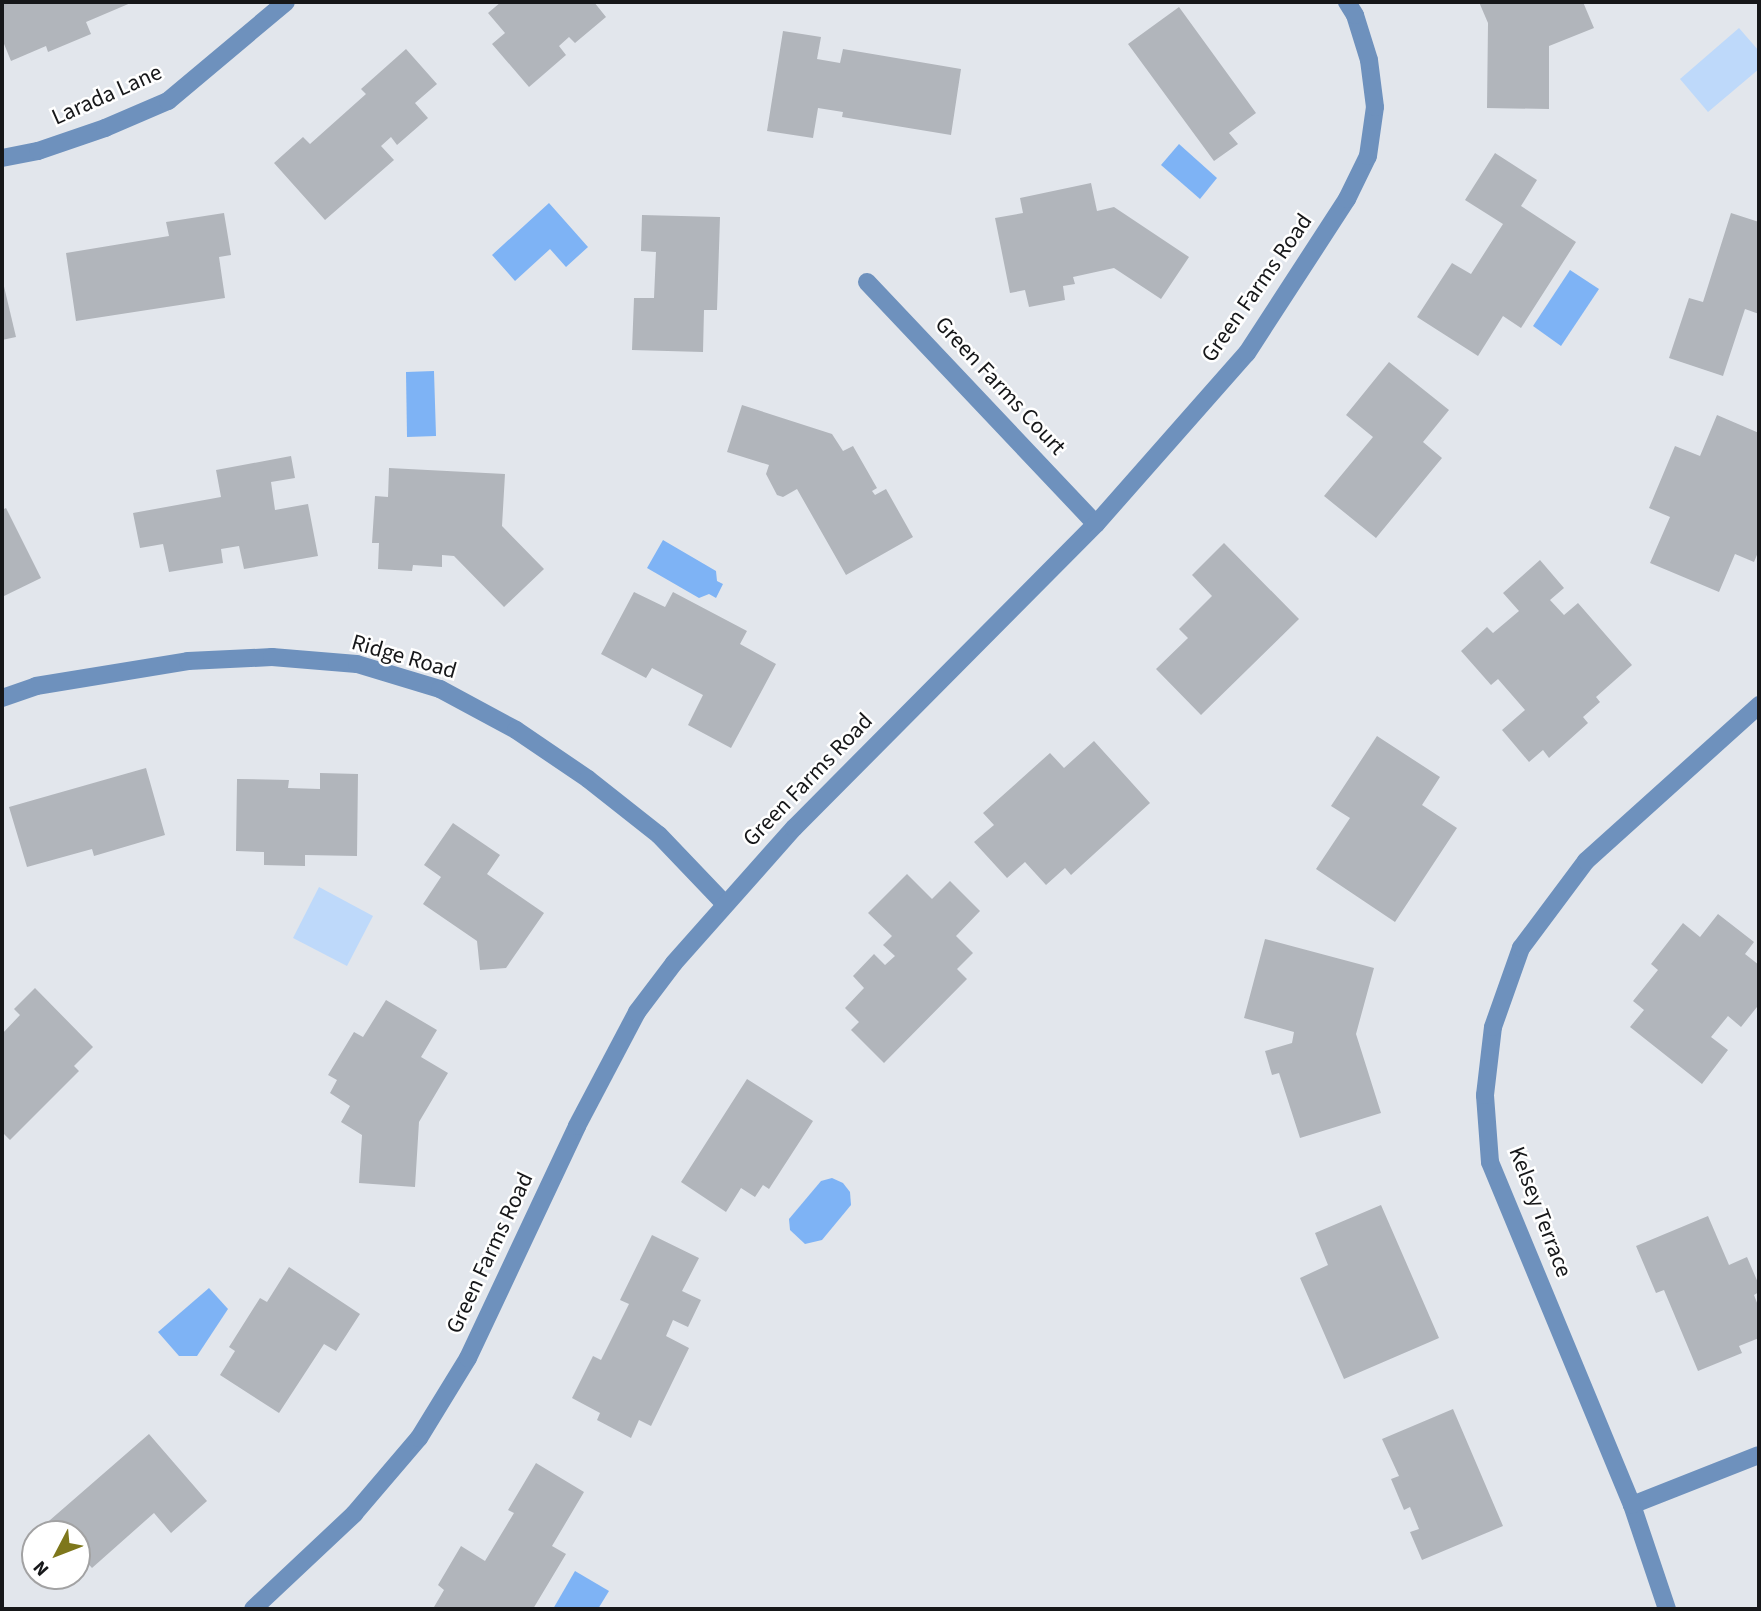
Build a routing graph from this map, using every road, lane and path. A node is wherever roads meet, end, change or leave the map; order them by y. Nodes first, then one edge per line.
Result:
1 (286, 2) edge
2 (1347, 2) edge
3 (2, 158) edge
4 (867, 282) dead end
5 (1096, 524) junction
6 (2, 698) edge
7 (1759, 705) edge
8 (724, 903) junction
9 (1759, 1455) edge
10 (1632, 1505) junction
11 (253, 1609) edge
12 (1667, 1609) edge

1 - 3 street, Larada Lane
2 - 5 street, Green Farms Road
4 - 5 street, Green Farms Court
5 - 8 street, Green Farms Road
6 - 8 street, Ridge Road
7 - 10 street, Kelsey Terrace
8 - 11 street, Green Farms Road
9 - 10 street
10 - 12 street, Kelsey Terrace

